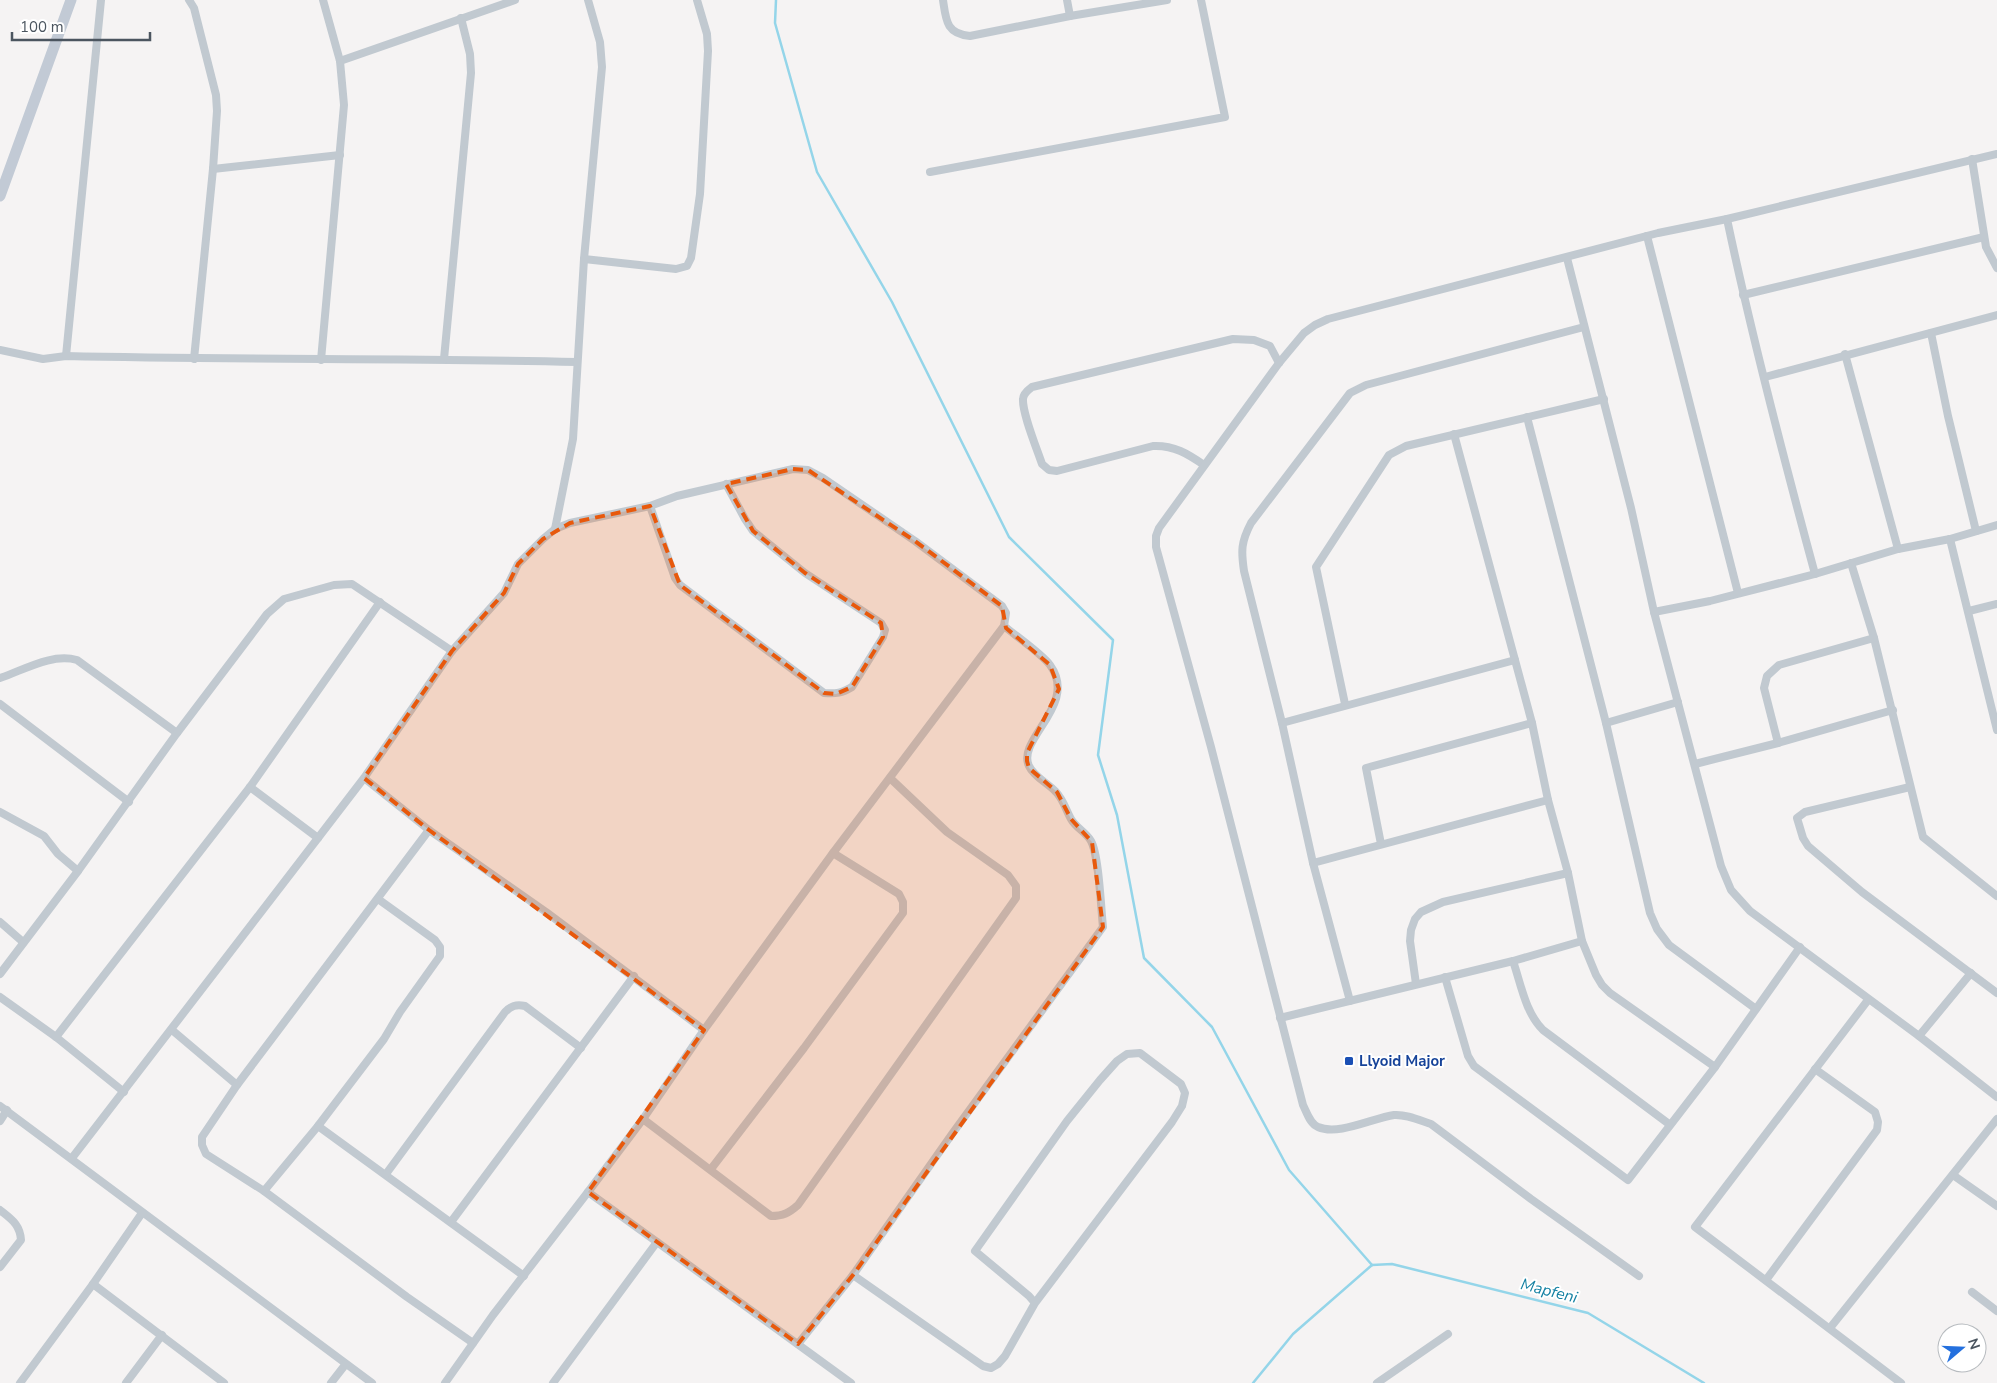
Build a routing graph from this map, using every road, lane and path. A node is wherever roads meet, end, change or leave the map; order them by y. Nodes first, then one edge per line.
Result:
1 (71, 0) edge
2 (101, 0) edge
3 (189, 0) edge
4 (323, 0) edge
5 (515, 0) edge
6 (588, 0) edge
7 (698, 0) edge
8 (942, 0) edge
9 (1067, 0) edge
10 (1167, 0) edge
11 (1200, 0) edge
12 (1070, 16) junction
13 (461, 18) junction
14 (340, 61) junction
15 (1997, 154) edge
16 (340, 155) junction
17 (1972, 159) junction
18 (214, 169) junction
19 (930, 172) dead end
20 (0, 196) edge
21 (1727, 219) junction
22 (1647, 236) junction
23 (1984, 237) junction
24 (1567, 258) junction
25 (584, 259) junction
26 (1997, 266) edge
27 (1743, 295) junction
28 (1997, 315) edge
29 (1584, 327) junction
30 (1931, 333) junction
31 (0, 350) edge
32 (1845, 354) junction
33 (66, 356) junction
34 (194, 359) junction
35 (444, 359) junction
36 (321, 360) junction
37 (577, 362) junction
38 (1279, 363) junction
39 (1765, 377) junction
40 (1604, 398) junction
41 (1527, 417) junction
42 (1454, 434) junction
43 (1204, 465) junction
44 (726, 484) junction
45 (650, 506) junction
46 (1997, 525) edge
47 (555, 529) junction
48 (1976, 531) junction
49 (1950, 539) junction
50 (1898, 548) junction
51 (1851, 563) junction
52 (1815, 574) junction
53 (1738, 593) junction
54 (380, 602) junction
55 (1997, 604) edge
56 (1969, 610) junction
57 (1654, 612) junction
58 (1004, 626) junction
59 (1874, 638) junction
60 (452, 651) junction
61 (1515, 660) junction
62 (0, 678) edge
63 (1678, 702) junction
64 (0, 704) edge
65 (1345, 704) junction
66 (1893, 710) junction
67 (1282, 723) junction
68 (1532, 723) junction
69 (1606, 723) junction
70 (1997, 730) edge
71 (177, 733) junction
72 (1778, 743) junction
73 (1695, 764) junction
74 (364, 778) junction
75 (890, 778) junction
76 (250, 787) junction
77 (1910, 787) junction
78 (1548, 800) junction
79 (129, 802) junction
80 (0, 812) edge
81 (428, 830) junction
82 (318, 838) junction
83 (1381, 844) junction
84 (833, 853) junction
85 (1313, 863) junction
86 (78, 871) junction
87 (1568, 873) junction
88 (1997, 896) edge
89 (378, 900) junction
90 (0, 922) edge
91 (1582, 941) junction
92 (23, 942) junction
93 (1800, 947) junction
94 (1513, 961) junction
95 (1971, 973) junction
96 (0, 974) edge
97 (634, 976) junction
98 (1445, 977) junction
99 (1416, 984) junction
100 (1997, 993) edge
101 (0, 997) edge
102 (1868, 1000) junction
103 (1350, 1001) junction
104 (1756, 1009) junction
105 (1280, 1018) junction
106 (172, 1030) junction
107 (704, 1030) junction
108 (1919, 1036) junction
109 (56, 1037) junction
110 (581, 1048) junction
111 (1715, 1067) junction
112 (1815, 1069) junction
113 (237, 1085) junction
114 (124, 1092) junction
115 (1997, 1097) edge
116 (0, 1106) edge
117 (8, 1110) junction
118 (643, 1119) junction
119 (1997, 1119) edge
120 (0, 1121) edge
121 (1669, 1124) junction
122 (318, 1126) junction
123 (72, 1158) junction
124 (711, 1170) junction
125 (386, 1174) junction
126 (1953, 1175) junction
127 (264, 1191) junction
128 (588, 1192) junction
129 (1997, 1206) edge
130 (0, 1210) edge
131 (142, 1213) junction
132 (451, 1222) junction
133 (657, 1242) junction
134 (0, 1267) edge
135 (853, 1275) junction
136 (524, 1276) junction
137 (1640, 1276) dead end
138 (1766, 1280) junction
139 (93, 1284) junction
140 (1972, 1292) dead end
141 (1034, 1303) junction
142 (1997, 1311) edge
143 (1830, 1328) junction
144 (1448, 1334) dead end
145 (162, 1335) junction
146 (473, 1343) junction
147 (798, 1344) junction
148 (345, 1365) junction
149 (20, 1383) edge
150 (126, 1383) edge
151 (224, 1383) edge
152 (331, 1383) edge
153 (372, 1383) edge
154 (445, 1383) edge
155 (553, 1383) edge
156 (850, 1383) edge
157 (1377, 1383) edge
158 (1901, 1383) edge

1 - 20 street
2 - 33 street
3 - 18 street
4 - 14 street
5 - 13 street
6 - 25 street
7 - 25 street
8 - 12 street
9 - 12 street
10 - 12 street
11 - 19 street
13 - 14 street
13 - 35 street
14 - 16 street
15 - 17 street
16 - 18 street
16 - 36 street
17 - 21 street
17 - 23 street
18 - 34 street
21 - 22 street
21 - 27 street
22 - 24 street
22 - 53 street
23 - 26 street
23 - 27 street
24 - 29 street
24 - 38 street
25 - 37 street
27 - 39 street
28 - 30 street
29 - 40 street
29 - 67 street
30 - 32 street
30 - 48 street
31 - 33 street
32 - 39 street
32 - 50 street
33 - 34 street
34 - 36 street
35 - 36 street
35 - 37 street
37 - 47 street
38 - 43 street
38 - 43 street
39 - 52 street
40 - 41 street
40 - 57 street
41 - 42 street
41 - 69 street
42 - 61 street
42 - 65 street
43 - 105 street
44 - 45 street
44 - 45 street
44 - 58 street
45 - 47 street
46 - 48 street
47 - 60 street
48 - 49 street
49 - 50 street
49 - 56 street
50 - 51 street
51 - 52 street
51 - 59 street
52 - 53 street
53 - 57 street
54 - 60 street
54 - 71 street
54 - 76 street
55 - 56 street
56 - 70 street
57 - 63 street
58 - 75 street
58 - 135 street
59 - 66 street
59 - 72 street
60 - 74 street
61 - 65 street
61 - 68 street
62 - 71 street
63 - 69 street
63 - 73 street
64 - 79 street
65 - 67 street
66 - 72 street
66 - 77 street
67 - 85 street
68 - 78 street
68 - 83 street
69 - 104 street
71 - 79 street
72 - 73 street
73 - 93 street
74 - 81 street
74 - 82 street
75 - 84 street
75 - 124 street
76 - 82 street
76 - 109 street
77 - 88 street
77 - 95 street
78 - 83 street
78 - 87 street
79 - 86 street
80 - 86 street
81 - 89 street
81 - 97 street
82 - 106 street
83 - 85 street
84 - 107 street
84 - 124 street
85 - 103 street
86 - 92 street
87 - 91 street
87 - 99 street
89 - 113 street
89 - 122 street
90 - 92 street
91 - 94 street
91 - 111 street
92 - 96 street
93 - 102 street
93 - 104 street
94 - 98 street
94 - 121 street
95 - 100 street
95 - 108 street
97 - 107 street
97 - 110 street
98 - 99 street
98 - 121 street
99 - 103 street
101 - 109 street
102 - 108 street
102 - 112 street
103 - 105 street
104 - 111 street
105 - 137 street
106 - 113 street
106 - 114 street
107 - 118 street
108 - 115 street
109 - 114 street
110 - 125 street
110 - 132 street
111 - 121 street
112 - 138 street
112 - 138 street
113 - 127 street
114 - 123 street
116 - 117 street
117 - 120 street
117 - 123 street
118 - 124 street
118 - 128 street
119 - 126 street
122 - 125 street
122 - 127 street
123 - 131 street
125 - 132 street
126 - 129 street
126 - 143 street
127 - 146 street
128 - 133 street
128 - 136 street
130 - 134 street
131 - 139 street
131 - 148 street
132 - 136 street
133 - 147 street
133 - 155 street
135 - 141 street
135 - 147 street
136 - 146 street
138 - 143 street
139 - 145 street
139 - 149 street
140 - 142 street
141 - 141 street
143 - 158 street
144 - 157 street
145 - 150 street
145 - 151 street
146 - 154 street
147 - 156 street
148 - 152 street
148 - 153 street

